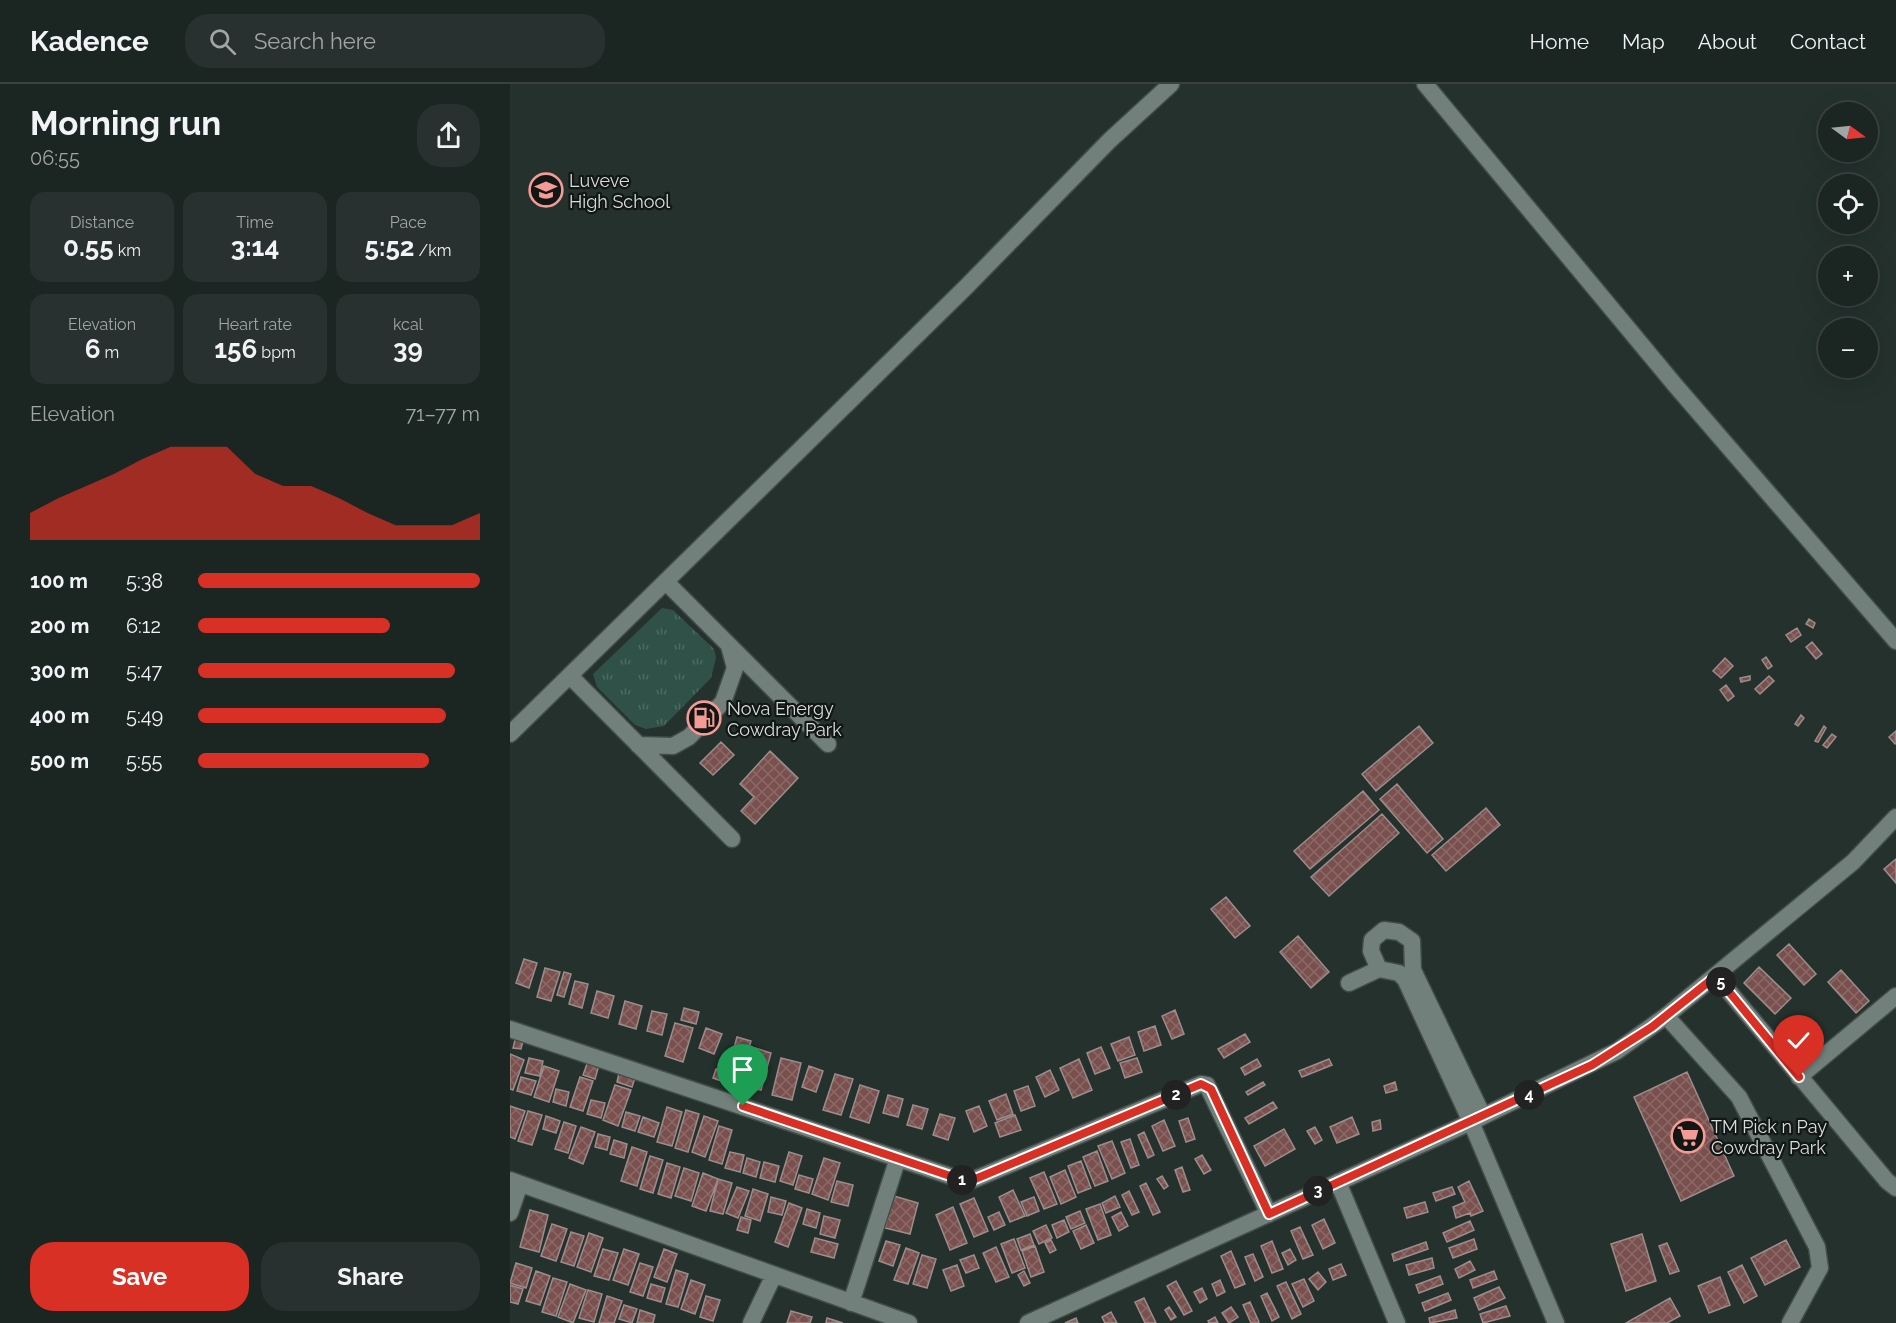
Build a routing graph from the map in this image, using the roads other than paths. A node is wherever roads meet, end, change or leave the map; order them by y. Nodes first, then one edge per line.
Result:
1 (1170, 84) edge
2 (1425, 84) edge
3 (666, 582) junction
4 (1896, 640) edge
5 (729, 645) junction
6 (570, 676) junction
7 (510, 734) edge
8 (828, 744) dead end
9 (638, 745) junction
10 (1896, 817) edge
11 (732, 839) dead end
12 (1379, 969) junction
13 (1716, 976) junction
14 (1349, 983) dead end
15 (1895, 999) edge
16 (1666, 1016) junction
17 (510, 1029) edge
18 (1799, 1077) junction
19 (1477, 1119) junction
20 (898, 1158) junction
21 (515, 1182) edge
22 (1338, 1182) junction
23 (1896, 1188) edge
24 (510, 1213) edge
25 (1269, 1214) junction
26 (774, 1275) junction
27 (851, 1303) junction
28 (899, 1321) edge
29 (1393, 1322) edge
30 (751, 1323) edge
31 (1028, 1323) edge
32 (1556, 1323) edge
33 (1790, 1323) edge

1 - 3 street
2 - 4 street
3 - 5 street
3 - 6 street
5 - 8 street
5 - 9 street
6 - 7 street
6 - 9 street
9 - 11 street
10 - 13 street
12 - 14 street
12 - 19 street
12 - 19 street
13 - 16 street
13 - 18 street
15 - 18 street
16 - 19 street
16 - 33 street
17 - 20 street
18 - 23 street
19 - 22 street
19 - 32 street
20 - 25 street
20 - 27 street
21 - 24 street
21 - 26 street
22 - 25 street
22 - 29 street
25 - 31 street
26 - 27 street
26 - 30 street
27 - 28 street

